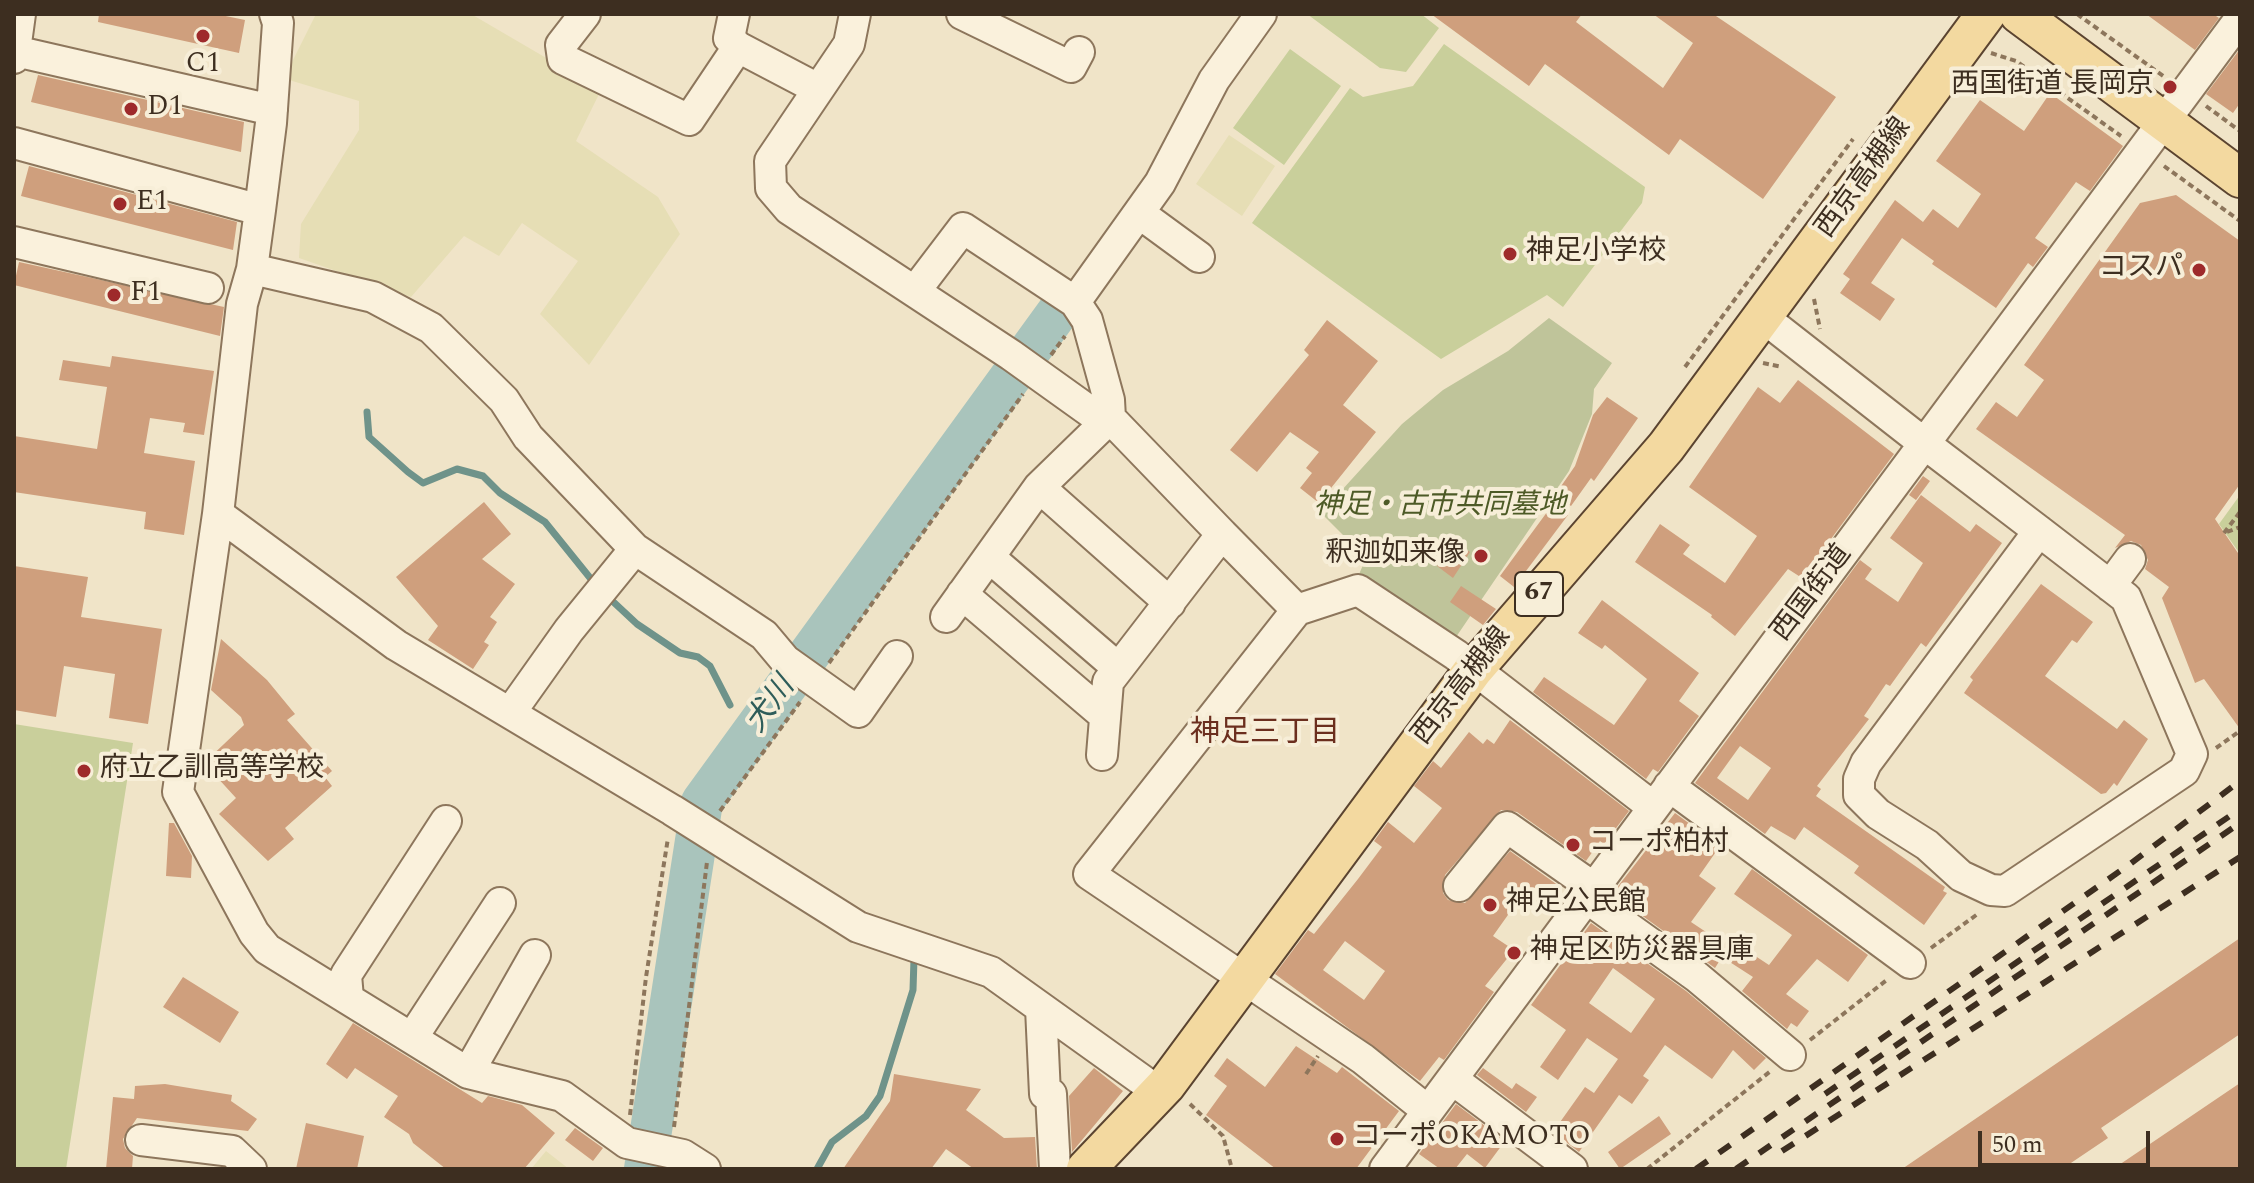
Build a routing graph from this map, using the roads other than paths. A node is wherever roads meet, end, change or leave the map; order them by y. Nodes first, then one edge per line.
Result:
1 (20, 14) edge
2 (275, 14) edge
3 (585, 14) edge
4 (734, 14) edge
5 (855, 14) edge
6 (962, 14) edge
7 (1261, 14) edge
8 (1986, 14) edge
9 (2019, 14) edge
10 (2240, 19) edge
11 (738, 47) junction
12 (15, 51) edge
13 (1079, 52) dead end
14 (14, 58) edge
15 (818, 89) junction
16 (2176, 107) junction
17 (272, 110) junction
18 (14, 143) edge
19 (2240, 178) edge
20 (260, 210) junction
21 (1139, 213) junction
22 (14, 242) edge
23 (1199, 257) dead end
24 (252, 269) junction
25 (208, 288) dead end
26 (915, 291) junction
27 (1075, 302) junction
28 (1764, 318) junction
29 (1110, 418) junction
30 (1925, 444) junction
31 (1039, 487) junction
32 (218, 514) junction
33 (2039, 531) junction
34 (1222, 534) junction
35 (635, 549) junction
36 (989, 557) junction
37 (2130, 559) dead end
38 (2110, 586) junction
39 (1170, 603) junction
40 (1297, 610) junction
41 (897, 656) dead end
42 (1118, 668) junction
43 (1474, 669) junction
44 (510, 713) junction
45 (1104, 715) junction
46 (1102, 755) dead end
47 (1661, 797) junction
48 (446, 821) dead end
49 (1459, 886) dead end
50 (1590, 893) junction
51 (500, 903) dead end
52 (535, 955) dead end
53 (1910, 963) road end
54 (1244, 980) junction
55 (348, 998) junction
56 (1041, 1008) junction
57 (412, 1038) junction
58 (1790, 1055) road end
59 (468, 1073) junction
60 (1452, 1079) junction
61 (1163, 1089) junction
62 (1428, 1111) junction
63 (141, 1140) dead end
64 (251, 1169) edge
65 (705, 1169) edge
66 (1055, 1169) edge
67 (1086, 1169) edge
68 (1385, 1169) edge
69 (1572, 1169) edge

1 - 12 street
2 - 17 street
3 - 11 street
4 - 11 street
5 - 15 street
6 - 13 street
7 - 21 street
8 - 28 main road, 西京高槻線 / 67
9 - 16 main road
10 - 16 street, 西国街道
11 - 15 street
12 - 14 street
12 - 17 street
15 - 26 street
16 - 19 main road
16 - 30 street, 西国街道
17 - 20 street
18 - 20 street
20 - 24 street
21 - 23 street
21 - 27 street
22 - 25 street
24 - 32 street
24 - 35 street
26 - 27 street
26 - 29 street
27 - 29 street
28 - 30 street
28 - 43 main road, 西京高槻線 / 67
29 - 31 street
29 - 34 street
30 - 33 street
30 - 47 street, 西国街道
31 - 36 street
31 - 39 street
32 - 44 street
32 - 55 street
33 - 38 street
33 - 38 street
34 - 39 street
34 - 40 street
35 - 41 street
35 - 44 street
36 - 42 street
36 - 45 street
37 - 38 street
39 - 42 street
40 - 43 street
40 - 54 street
42 - 45 street
43 - 47 street
43 - 54 main road, 西京高槻線 / 67
44 - 56 street
45 - 46 street
47 - 50 street, 西国街道
47 - 53 street
48 - 55 street
49 - 50 street
50 - 58 street
50 - 60 street, 西国街道
51 - 57 street
52 - 59 street
54 - 61 main road, 西京高槻線 / 67
54 - 62 street
55 - 57 street
56 - 61 street
56 - 66 street
57 - 59 street
59 - 65 street
60 - 62 street, 西国街道
60 - 69 street
61 - 67 main road, 西京高槻線 / 67
62 - 68 street, 西国街道
63 - 64 street

